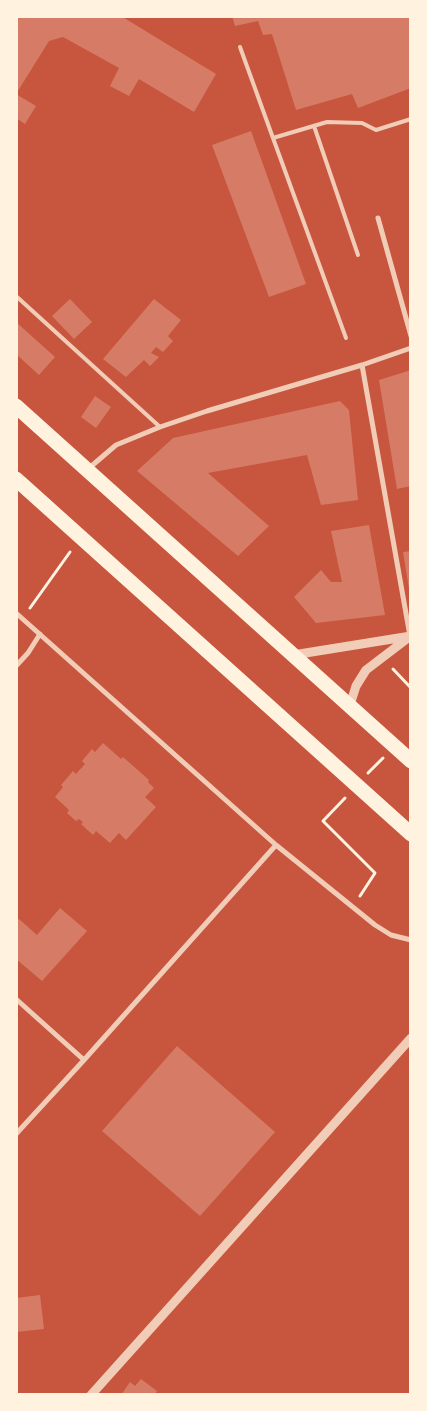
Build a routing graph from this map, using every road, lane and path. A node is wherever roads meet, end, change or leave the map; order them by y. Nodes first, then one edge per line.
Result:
1 (240, 48) dead end
2 (411, 119) edge
3 (314, 126) junction
4 (273, 138) junction
5 (378, 218) dead end
6 (358, 255) dead end
7 (16, 296) edge
8 (411, 336) edge
9 (346, 338) dead end
10 (411, 348) edge
11 (362, 365) junction
12 (16, 406) edge
13 (160, 427) junction
14 (88, 469) junction
15 (16, 479) edge
16 (81, 537) junction
17 (16, 613) edge
18 (22, 618) junction
19 (40, 634) junction
20 (410, 636) edge
21 (293, 655) junction
22 (16, 666) edge
23 (398, 675) dead end
24 (411, 688) edge
25 (350, 705) junction
26 (411, 761) edge
27 (322, 821) dead end
28 (411, 834) edge
29 (276, 844) junction
30 (352, 907) junction
31 (411, 940) edge
32 (16, 999) edge
33 (411, 1038) edge
34 (84, 1060) junction
35 (16, 1134) edge
36 (91, 1395) edge

1 - 4 lane
2 - 3 lane
3 - 4 lane
3 - 6 lane
4 - 9 lane
5 - 8 street
7 - 13 lane
10 - 11 street
11 - 13 street
11 - 20 street
12 - 14 highway
13 - 14 street
14 - 21 highway
15 - 16 highway
16 - 18 path
16 - 28 highway
17 - 18 street
18 - 19 street
19 - 22 street
19 - 29 street
20 - 21 street
20 - 25 street
21 - 25 highway
23 - 24 path
25 - 26 highway
27 - 30 path
29 - 30 street
29 - 34 street
30 - 31 street
32 - 34 street
33 - 36 street
34 - 35 street

